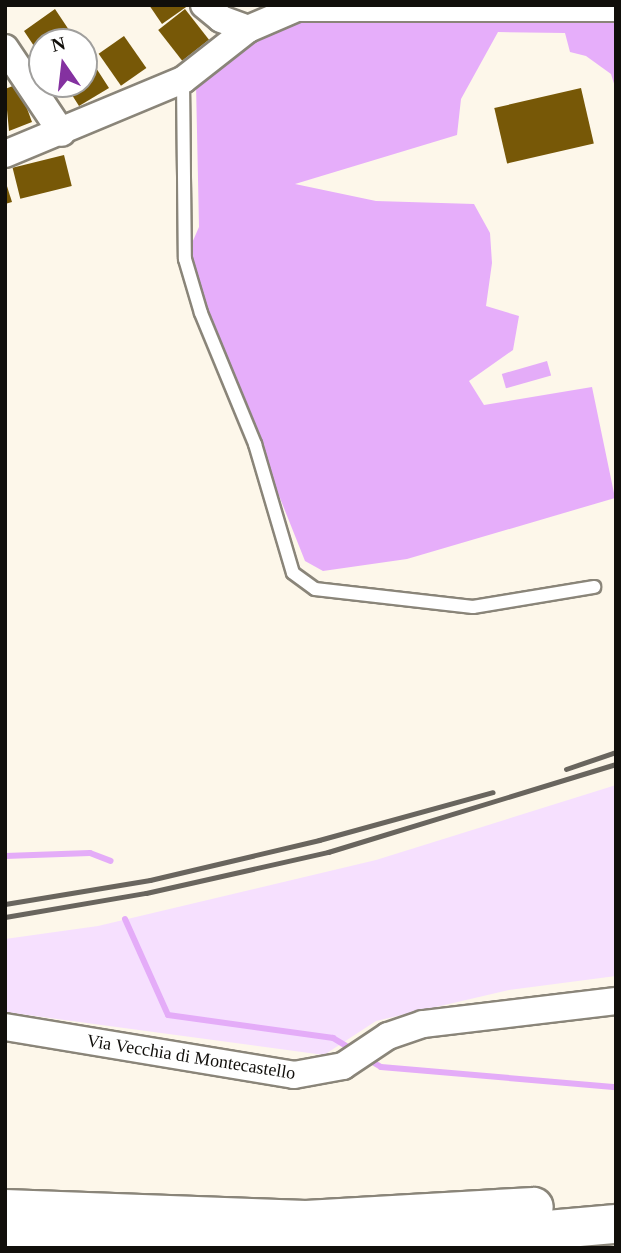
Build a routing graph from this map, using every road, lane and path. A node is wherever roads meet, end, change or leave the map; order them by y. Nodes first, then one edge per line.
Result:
1 (204, 5) edge
2 (616, 8) edge
3 (248, 29) junction
4 (5, 48) edge
5 (183, 80) junction
6 (62, 133) junction
7 (5, 154) edge
8 (594, 587) dead end
9 (616, 1000) edge
10 (5, 1027) edge
11 (616, 1198) edge
12 (5, 1209) edge
13 (616, 1224) edge
14 (5, 1238) edge

1 - 3 street
2 - 3 street
3 - 5 street
4 - 6 street
5 - 6 street
5 - 8 lane
6 - 7 street
9 - 10 street, Via Vecchia di Montecastello
11 - 12 highway
13 - 14 highway

